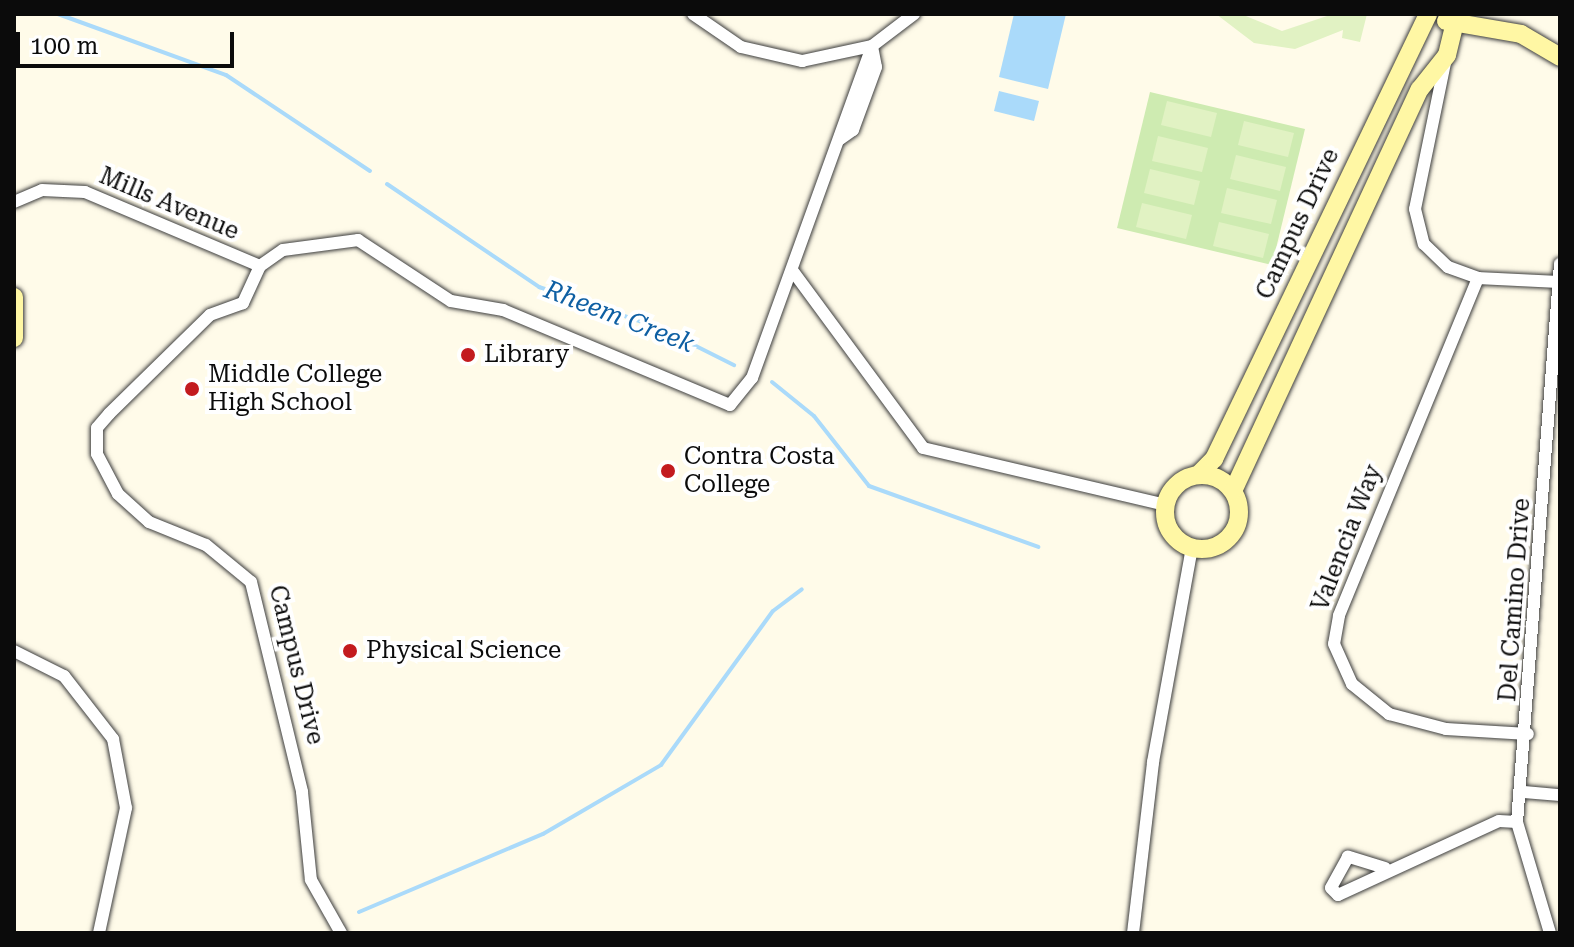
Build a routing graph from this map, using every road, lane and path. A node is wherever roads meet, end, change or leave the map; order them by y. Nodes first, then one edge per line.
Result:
1 (693, 14) edge
2 (914, 14) edge
3 (1428, 15) edge
4 (1456, 18) edge
5 (872, 46) junction
6 (1447, 55) junction
7 (1560, 57) edge
8 (14, 202) edge
9 (1560, 264) edge
10 (260, 266) junction
11 (792, 270) junction
12 (1478, 278) junction
13 (1558, 282) edge
14 (14, 297) edge
15 (14, 338) edge
16 (1198, 475) junction
17 (1233, 491) junction
18 (1166, 505) junction
19 (1192, 548) junction
20 (14, 651) edge
21 (1528, 734) junction
22 (1524, 792) junction
23 (1560, 795) edge
24 (1517, 822) junction
25 (1385, 868) dead end
26 (339, 930) edge
27 (99, 933) edge
28 (1133, 933) edge
29 (1550, 933) edge

1 - 5 street
2 - 5 street
3 - 4 street, Campus Drive
3 - 16 street, Campus Drive
4 - 6 street
4 - 7 street, Campus Drive
5 - 11 street
6 - 12 street
6 - 17 street
8 - 10 street, Mills Avenue
9 - 13 street, Del Camino Drive
10 - 11 street
10 - 26 street, Campus Drive
11 - 18 street
12 - 13 street
12 - 21 street, Valencia Way
13 - 21 street, Del Camino Drive
14 - 15 street
16 - 17 street
16 - 18 street
17 - 19 street
18 - 19 street
19 - 28 street
20 - 27 street
21 - 22 street, Del Camino Drive
22 - 23 street
22 - 24 street, Del Camino Drive
24 - 25 street
24 - 29 street, Del Camino Drive

